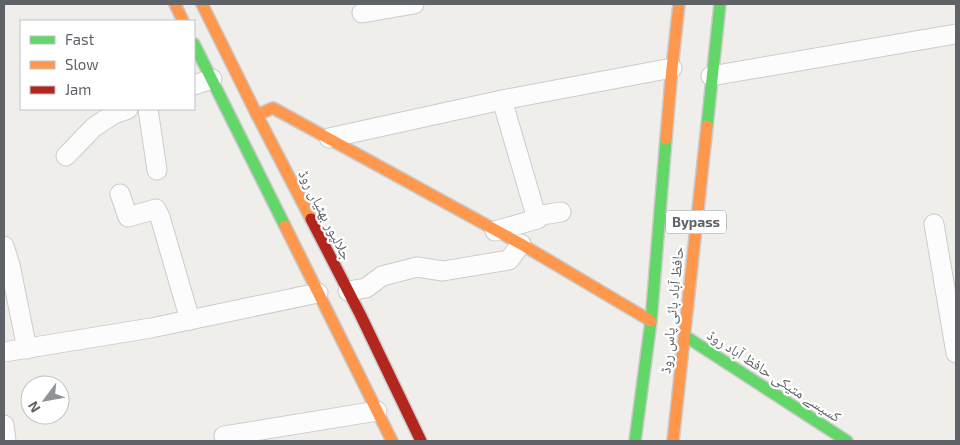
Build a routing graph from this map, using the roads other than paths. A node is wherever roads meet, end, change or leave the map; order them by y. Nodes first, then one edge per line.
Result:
1 (175, 4) edge
2 (202, 4) edge
3 (414, 4) edge
4 (679, 4) edge
5 (720, 4) edge
6 (362, 13) dead end
7 (183, 20) edge
8 (956, 34) edge
9 (195, 46) edge
10 (672, 68) junction
11 (711, 76) junction
12 (212, 79) junction
13 (195, 85) edge
14 (502, 100) junction
15 (125, 110) edge
16 (148, 110) edge
17 (257, 116) junction
18 (329, 138) junction
19 (66, 156) dead end
20 (157, 170) dead end
21 (120, 194) dead end
22 (561, 212) dead end
23 (537, 219) junction
24 (934, 224) dead end
25 (495, 231) junction
26 (522, 244) junction
27 (4, 246) edge
28 (348, 291) junction
29 (318, 293) junction
30 (190, 320) junction
31 (651, 321) junction
32 (955, 333) edge
33 (685, 336) junction
34 (27, 348) junction
35 (4, 352) edge
36 (956, 353) edge
37 (377, 412) junction
38 (4, 425) edge
39 (224, 436) dead end
40 (636, 439) edge
41 (6, 441) edge
42 (392, 441) edge
43 (421, 441) edge
44 (673, 441) edge
45 (847, 441) edge

1 - 7 main road
2 - 17 main road, جلالپور بھٹیاں روڈ
3 - 6 street
4 - 10 main road, حافظ آباد بائی پاس روڈ / Bypass
5 - 11 main road, حافظ آباد بائی پاس روڈ / Bypass
8 - 11 street
9 - 12 main road
10 - 14 street
10 - 31 main road, حافظ آباد بائی پاس روڈ / Bypass
11 - 33 main road, حافظ آباد بائی پاس روڈ / Bypass
12 - 13 street
12 - 29 main road
14 - 18 street
14 - 23 street
15 - 19 street
16 - 20 street
17 - 18 main road
17 - 28 main road, جلالپور بھٹیاں روڈ
18 - 25 main road
21 - 30 street
22 - 23 street
23 - 25 street
24 - 32 street
25 - 26 main road
26 - 28 street
26 - 31 main road
27 - 34 street
28 - 43 main road, جلالپور بھٹیاں روڈ
29 - 30 street
29 - 37 main road
30 - 34 street
31 - 40 main road, حافظ آباد بائی پاس روڈ / Bypass
32 - 36 street
33 - 44 main road, حافظ آباد بائی پاس روڈ / Bypass
33 - 45 main road, کسیسے متیکی حافظ آباد روڈ
34 - 35 street
37 - 39 street
37 - 42 main road
38 - 41 street

